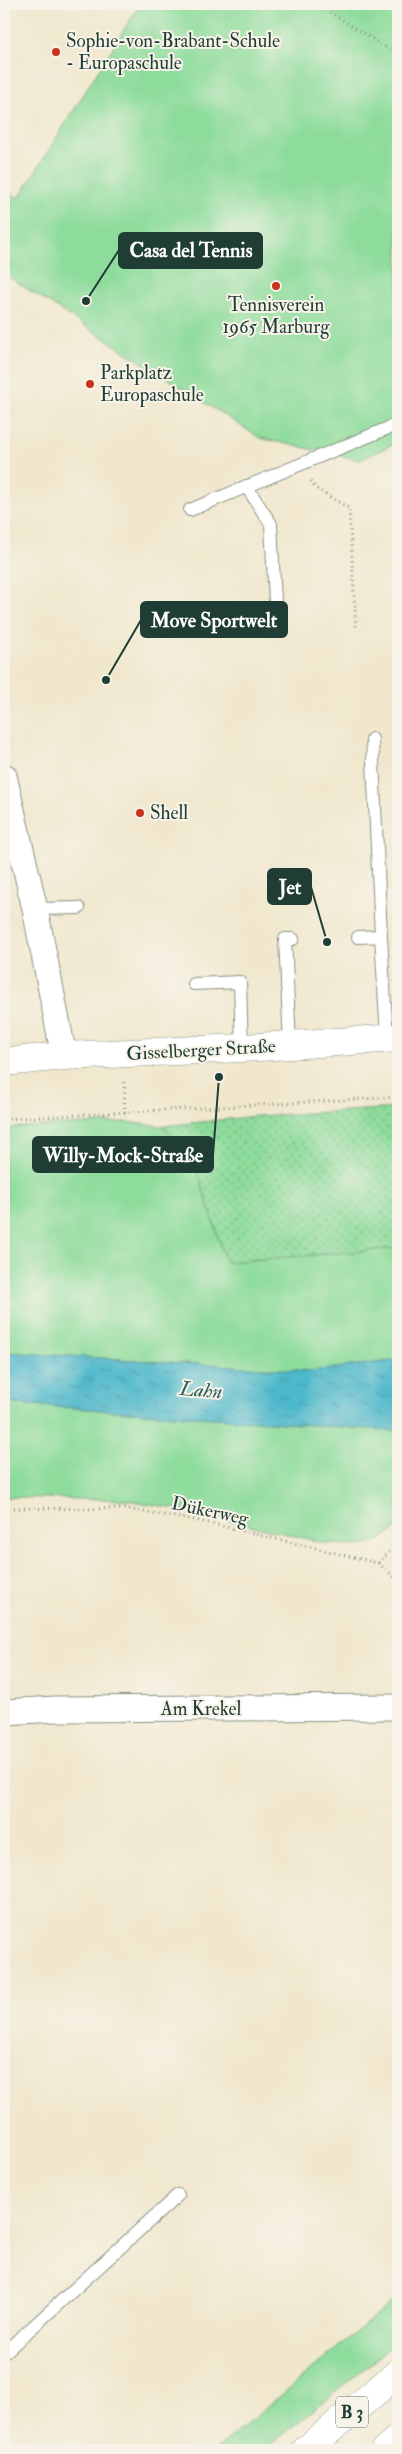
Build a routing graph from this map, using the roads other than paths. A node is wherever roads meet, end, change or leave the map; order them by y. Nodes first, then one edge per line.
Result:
1 (398, 424) edge
2 (246, 486) junction
3 (190, 510) dead end
4 (276, 621) dead end
5 (372, 739) dead end
6 (4, 776) edge
7 (79, 908) dead end
8 (35, 909) junction
9 (381, 936) junction
10 (358, 937) dead end
11 (293, 939) dead end
12 (194, 984) dead end
13 (393, 1038) edge
14 (290, 1045) junction
15 (242, 1048) junction
16 (64, 1056) junction
17 (4, 1062) edge
18 (398, 1707) edge
19 (4, 1712) edge
20 (178, 2195) dead end
21 (4, 2354) edge
22 (398, 2373) edge
23 (398, 2439) edge
24 (306, 2450) edge
25 (385, 2450) edge

1 - 2 lane
2 - 3 lane
2 - 4 lane
5 - 9 lane
6 - 8 street
7 - 8 lane
8 - 16 street
9 - 10 lane
9 - 13 lane
11 - 14 lane
12 - 15 lane
13 - 14 main road, Gisselberger Straße
14 - 15 main road, Gisselberger Straße
15 - 16 main road, Gisselberger Straße
16 - 17 main road, Gisselberger Straße
18 - 19 street, Am Krekel
20 - 21 lane
22 - 24 main road, B 3
23 - 25 main road, B 3

